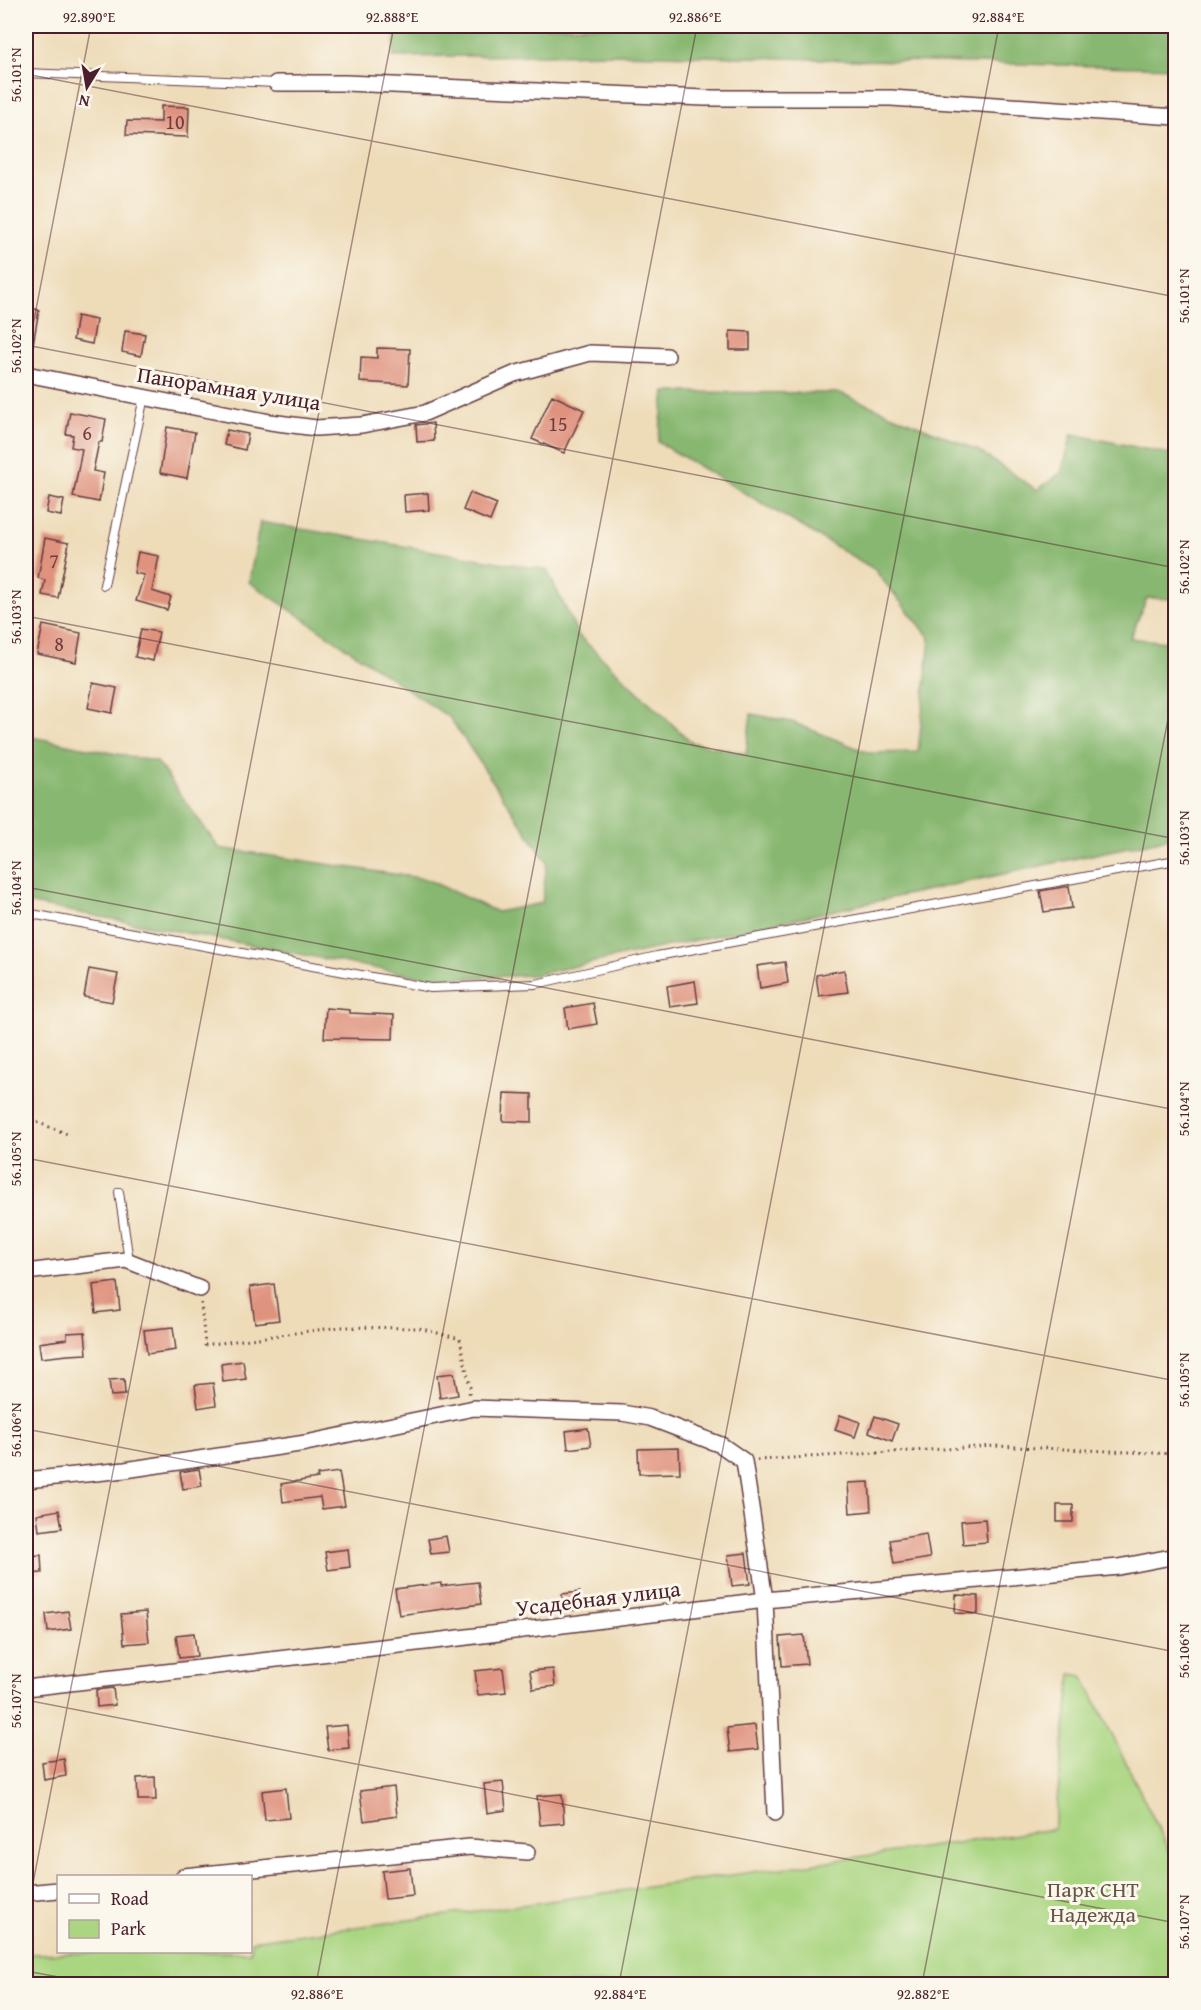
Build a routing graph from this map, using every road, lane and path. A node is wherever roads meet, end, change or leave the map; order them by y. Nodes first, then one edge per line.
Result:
1 (26, 73) edge
2 (276, 83) joint
3 (1176, 117) edge
4 (667, 356) dead end
5 (26, 374) edge
6 (144, 397) junction
7 (104, 585) dead end
8 (1176, 860) edge
9 (26, 913) edge
10 (33, 994) dead end
11 (26, 997) edge
12 (26, 1118) edge
13 (70, 1135) dead end
14 (119, 1192) dead end
15 (129, 1261) junction
16 (26, 1272) edge
17 (200, 1289) joint
18 (469, 1409) junction
19 (1176, 1454) edge
20 (744, 1461) junction
21 (26, 1480) edge
22 (1176, 1556) edge
23 (765, 1599) junction
24 (26, 1688) edge
25 (775, 1813) dead end
26 (527, 1852) dead end
27 (194, 1875) edge
28 (57, 1890) edge
29 (26, 1893) edge

1 - 2 lane
2 - 3 street
4 - 6 street, Панорамная улица
5 - 6 street, Панорамная улица
6 - 7 lane
8 - 9 lane
10 - 11 path
12 - 13 path
14 - 15 lane
15 - 16 street
15 - 17 street
17 - 18 path
18 - 20 street
18 - 21 street
19 - 20 path
20 - 23 street
22 - 23 street, Усадебная улица
23 - 24 street, Усадебная улица
23 - 25 street
26 - 27 street
28 - 29 street

